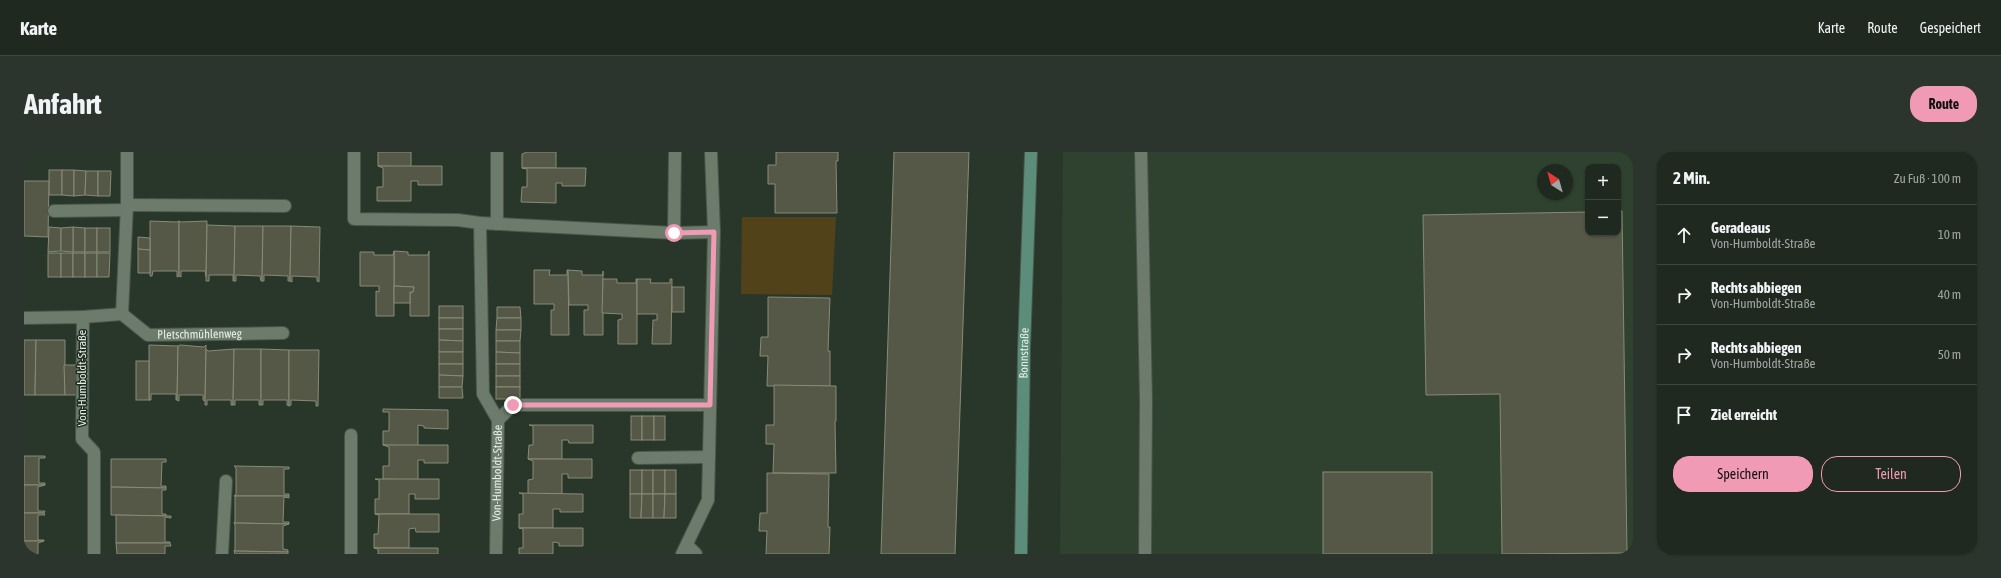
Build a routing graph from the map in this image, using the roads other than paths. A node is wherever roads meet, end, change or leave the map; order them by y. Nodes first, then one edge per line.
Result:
1 (127, 152) edge
2 (354, 152) edge
3 (497, 152) edge
4 (675, 152) edge
5 (711, 152) edge
6 (1031, 152) edge
7 (1141, 152) edge
8 (285, 206) dead end
9 (127, 207) junction
10 (54, 211) dead end
11 (480, 223) junction
12 (498, 224) junction
13 (714, 232) junction
14 (674, 233) junction
15 (122, 314) junction
16 (83, 317) junction
17 (24, 318) edge
18 (283, 333) dead end
19 (710, 405) junction
20 (498, 420) junction
21 (351, 435) dead end
22 (709, 457) junction
23 (638, 458) dead end
24 (226, 481) dead end
25 (685, 550) edge
26 (94, 554) edge
27 (222, 554) edge
28 (351, 554) edge
29 (496, 554) edge
30 (696, 554) edge
31 (1021, 554) edge
32 (1145, 554) edge

1 - 9 street
2 - 11 street
3 - 12 street
4 - 14 street
5 - 13 street
6 - 31 main road, Bonnstraße
7 - 32 street
8 - 9 street
9 - 10 street
9 - 15 street
11 - 12 street
11 - 20 street
12 - 14 street
13 - 14 street
13 - 19 street
15 - 16 street
15 - 18 street, Pletschmühlenweg
16 - 17 street
16 - 26 street, Von-Humboldt-Straße
19 - 20 street, Von-Humboldt-Straße
19 - 22 street
20 - 29 street, Von-Humboldt-Straße
21 - 28 street
22 - 23 street
22 - 25 street
24 - 27 street
25 - 30 street

